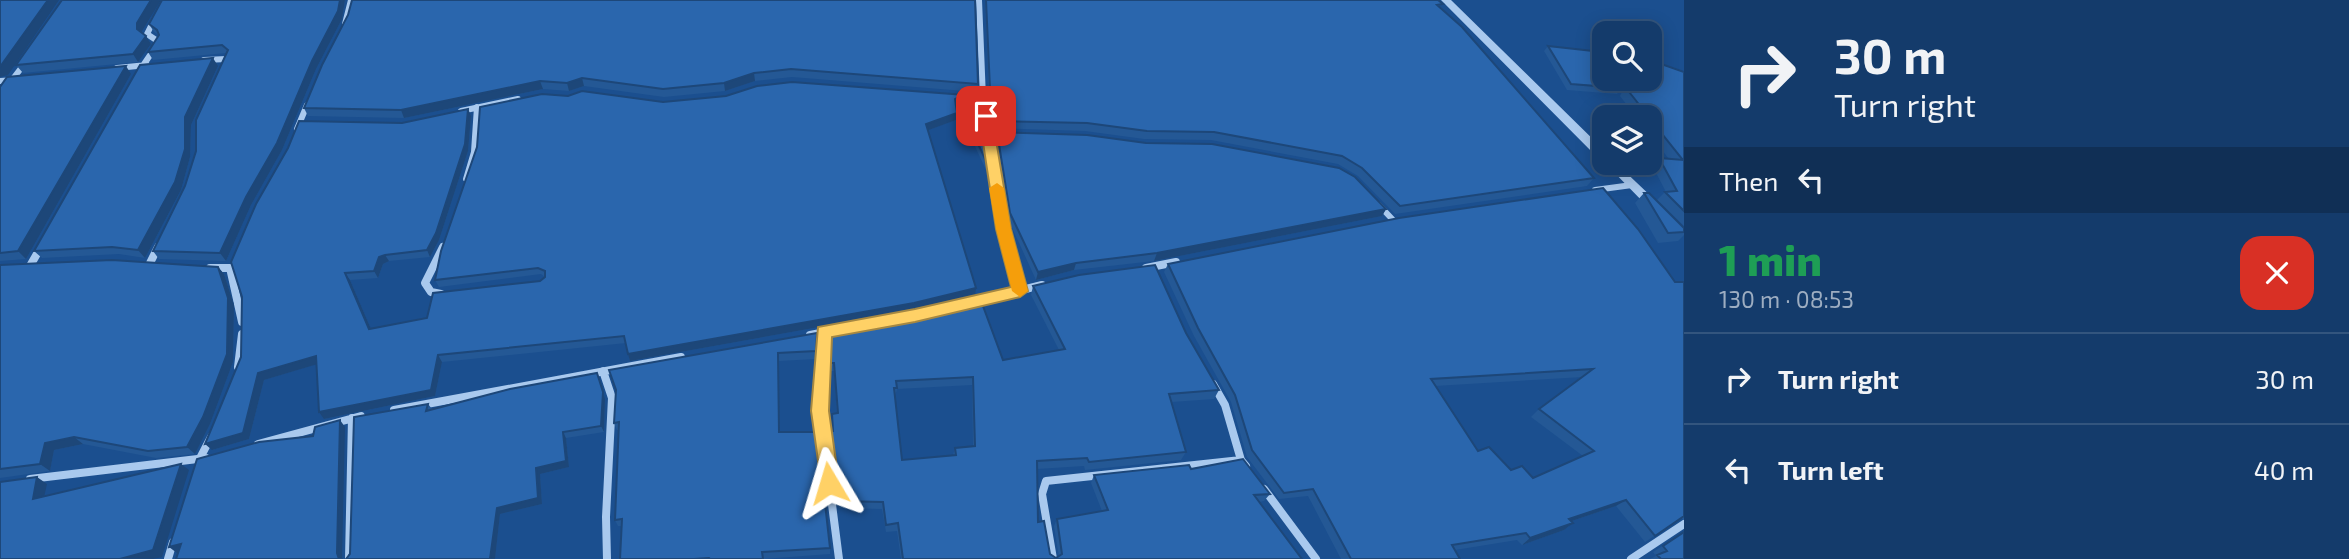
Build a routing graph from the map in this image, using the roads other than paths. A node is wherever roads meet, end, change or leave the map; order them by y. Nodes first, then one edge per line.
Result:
1 (351, 0) edge
2 (979, 0) edge
3 (1446, 0) edge
4 (159, 10) edge
5 (340, 34) edge
6 (29, 57) edge
7 (191, 61) edge
8 (155, 64) edge
9 (142, 65) junction
10 (104, 70) edge
11 (219, 73) edge
12 (136, 77) edge
13 (26, 78) edge
14 (14, 80) junction
15 (0, 81) edge
16 (0, 96) edge
17 (311, 96) edge
18 (969, 97) edge
19 (983, 98) junction
20 (521, 99) edge
21 (477, 107) junction
22 (455, 113) edge
23 (301, 122) junction
24 (310, 122) edge
25 (296, 132) edge
26 (988, 134) junction
27 (1014, 134) edge
28 (1592, 145) edge
29 (1622, 175) edge
30 (1632, 185) junction
31 (463, 189) edge
32 (1579, 192) edge
33 (1373, 200) edge
34 (1658, 211) edge
35 (1406, 218) edge
36 (1393, 220) junction
37 (1380, 222) edge
38 (49, 232) edge
39 (161, 241) edge
40 (445, 241) edge
41 (234, 259) edge
42 (1181, 261) edge
43 (139, 264) edge
44 (43, 265) edge
45 (149, 265) junction
46 (20, 266) edge
47 (30, 266) junction
48 (162, 266) edge
49 (203, 267) edge
50 (1154, 267) junction
51 (230, 268) junction
52 (1141, 268) edge
53 (1160, 279) edge
54 (1053, 282) edge
55 (1020, 291) junction
56 (456, 292) edge
57 (967, 303) edge
58 (850, 328) edge
59 (824, 332) junction
60 (798, 337) edge
61 (694, 355) edge
62 (603, 370) junction
63 (1206, 372) edge
64 (235, 374) edge
65 (379, 413) edge
66 (365, 415) edge
67 (352, 418) junction
68 (216, 427) edge
69 (250, 446) edge
70 (212, 457) edge
71 (199, 460) junction
72 (1241, 460) junction
73 (195, 472) edge
74 (26, 480) edge
75 (1684, 524) edge
76 (176, 534) edge
77 (168, 559) edge
78 (349, 559) edge
79 (607, 559) edge
80 (839, 559) edge
81 (1052, 559) edge
82 (1316, 559) edge
83 (1631, 559) edge

1 - 5 street
2 - 19 street
3 - 28 street
4 - 9 street
6 - 14 street
7 - 11 street
8 - 9 street
9 - 10 street
9 - 12 street
13 - 14 street
14 - 15 street
14 - 16 street
17 - 23 street
18 - 19 street
19 - 26 street
20 - 21 street
21 - 22 street
21 - 31 street
23 - 24 street
23 - 25 street
26 - 27 street
26 - 55 street
29 - 30 street
30 - 32 street
30 - 34 street
33 - 36 street
35 - 36 street
36 - 37 street
38 - 47 street
39 - 45 street
40 - 56 street
41 - 51 street
42 - 50 street
43 - 45 street
44 - 47 street
45 - 48 street
46 - 47 street
49 - 51 street
50 - 52 street
50 - 53 street
51 - 64 street
54 - 55 street
55 - 57 street
58 - 59 street
59 - 60 street
59 - 80 street
61 - 62 street
62 - 65 street
62 - 79 street
63 - 72 street
66 - 67 street
67 - 69 street
67 - 78 street
68 - 71 street
70 - 71 street
71 - 73 street
71 - 74 street
72 - 81 street
72 - 82 street
75 - 83 street
76 - 77 street

